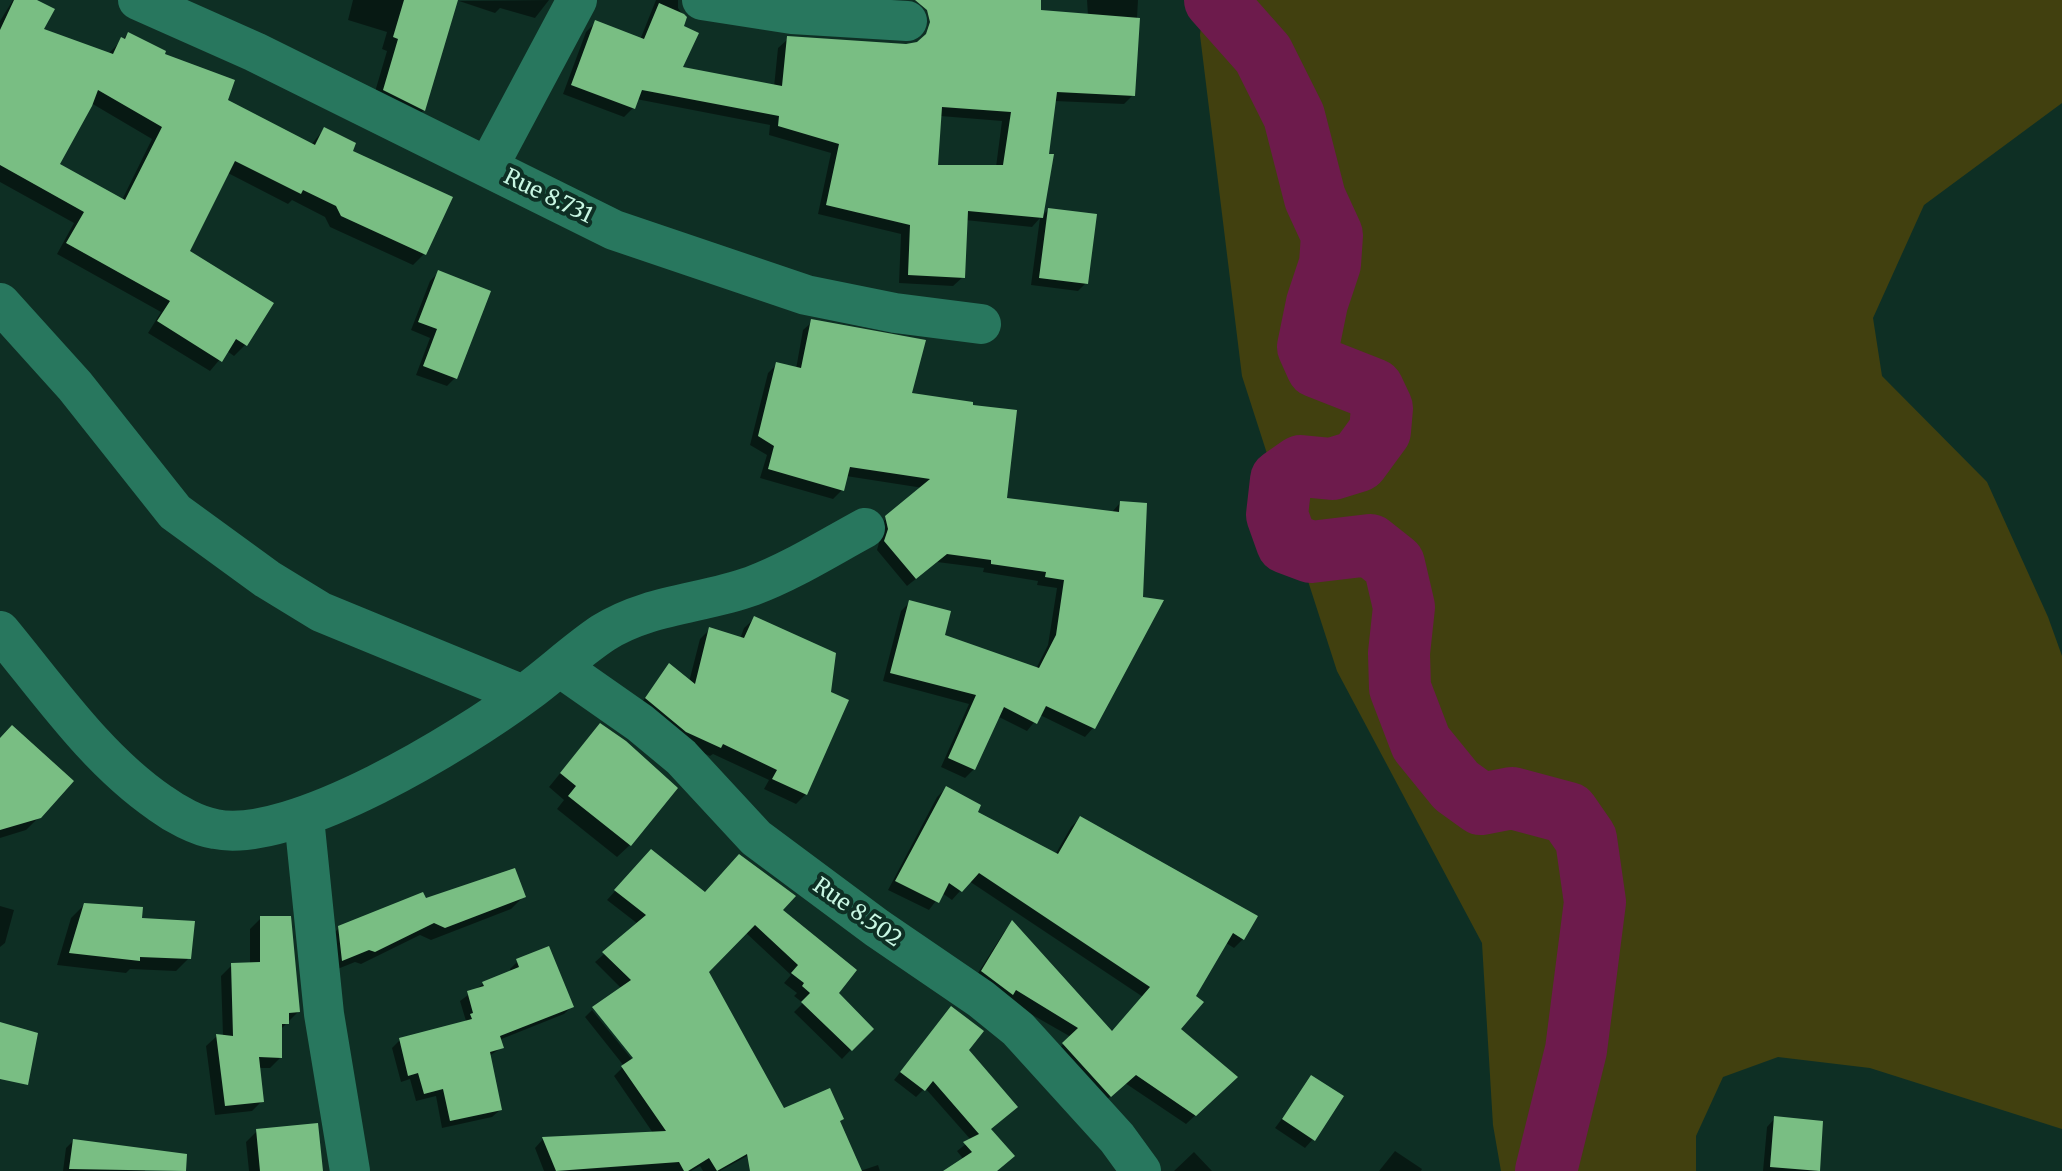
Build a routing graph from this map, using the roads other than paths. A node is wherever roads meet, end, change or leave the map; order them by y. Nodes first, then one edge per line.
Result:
1 (138, 0) edge
2 (577, 0) edge
3 (702, 0) edge
4 (907, 21) dead end
5 (488, 167) junction
6 (0, 303) edge
7 (981, 324) dead end
8 (865, 528) dead end
9 (0, 631) edge
10 (560, 667) junction
11 (523, 695) junction
12 (304, 818) junction
13 (350, 1171) edge
14 (1141, 1171) edge

1 - 5 street, Rue 8.731
2 - 5 street
3 - 4 street
5 - 7 street, Rue 8.731
6 - 11 street
8 - 10 street
9 - 12 street
10 - 11 street
10 - 14 street, Rue 8.502
11 - 12 street
12 - 13 street

